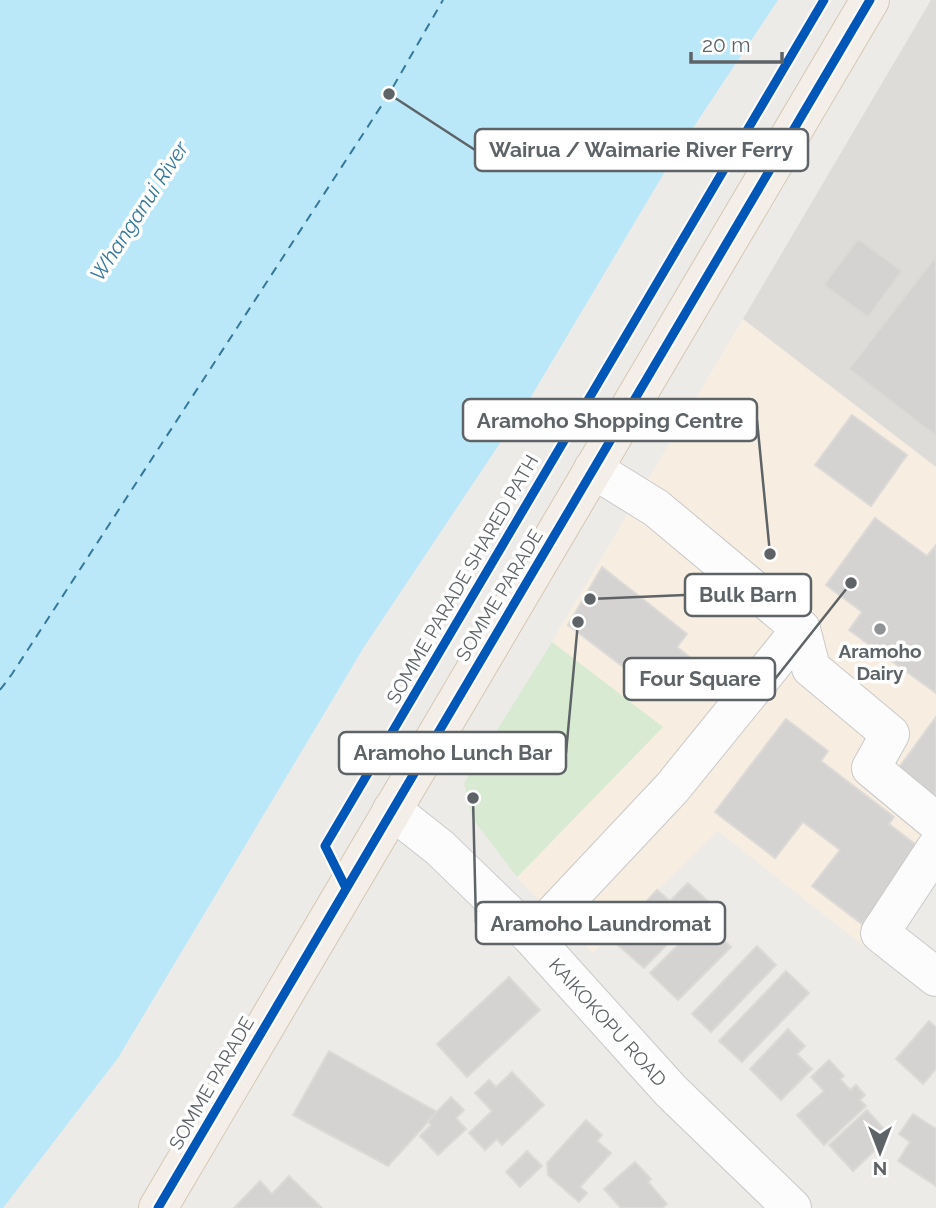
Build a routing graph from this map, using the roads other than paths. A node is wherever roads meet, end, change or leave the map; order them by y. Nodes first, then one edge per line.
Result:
1 (870, 0) edge
2 (593, 469) junction
3 (801, 629) junction
4 (391, 810) junction
5 (936, 821) edge
6 (936, 848) edge
7 (532, 937) junction
8 (936, 977) edge
9 (158, 1208) edge
10 (792, 1208) edge

1 - 2 main road, SOMME PARADE
2 - 3 street
2 - 4 main road, SOMME PARADE
3 - 5 street
3 - 7 street
4 - 7 street, KAIKOKOPU ROAD
4 - 9 main road, SOMME PARADE
6 - 8 street
7 - 10 street, KAIKOKOPU ROAD

